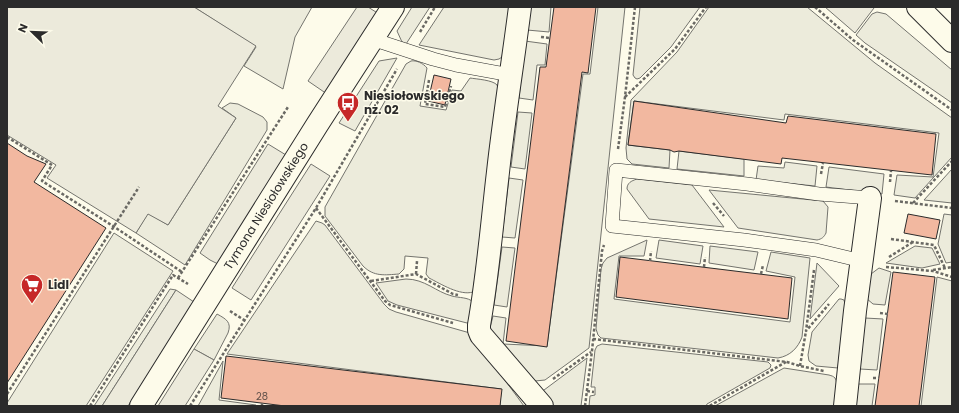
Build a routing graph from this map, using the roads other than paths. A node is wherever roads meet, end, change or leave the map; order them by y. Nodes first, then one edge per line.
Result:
1 (393, 7) edge
2 (520, 7) edge
3 (918, 7) edge
4 (924, 7) edge
5 (952, 23) edge
6 (372, 39) junction
7 (952, 41) edge
8 (511, 75) junction
9 (870, 198) joint
10 (866, 264) junction
11 (537, 400) edge
12 (141, 406) edge
13 (845, 406) edge

1 - 6 street, Tymona Niesiołowskiego
2 - 8 street
3 - 7 street
4 - 5 street
6 - 8 lane
6 - 12 street, Tymona Niesiołowskiego
8 - 11 street
9 - 10 street
9 - 10 lane
10 - 13 street

